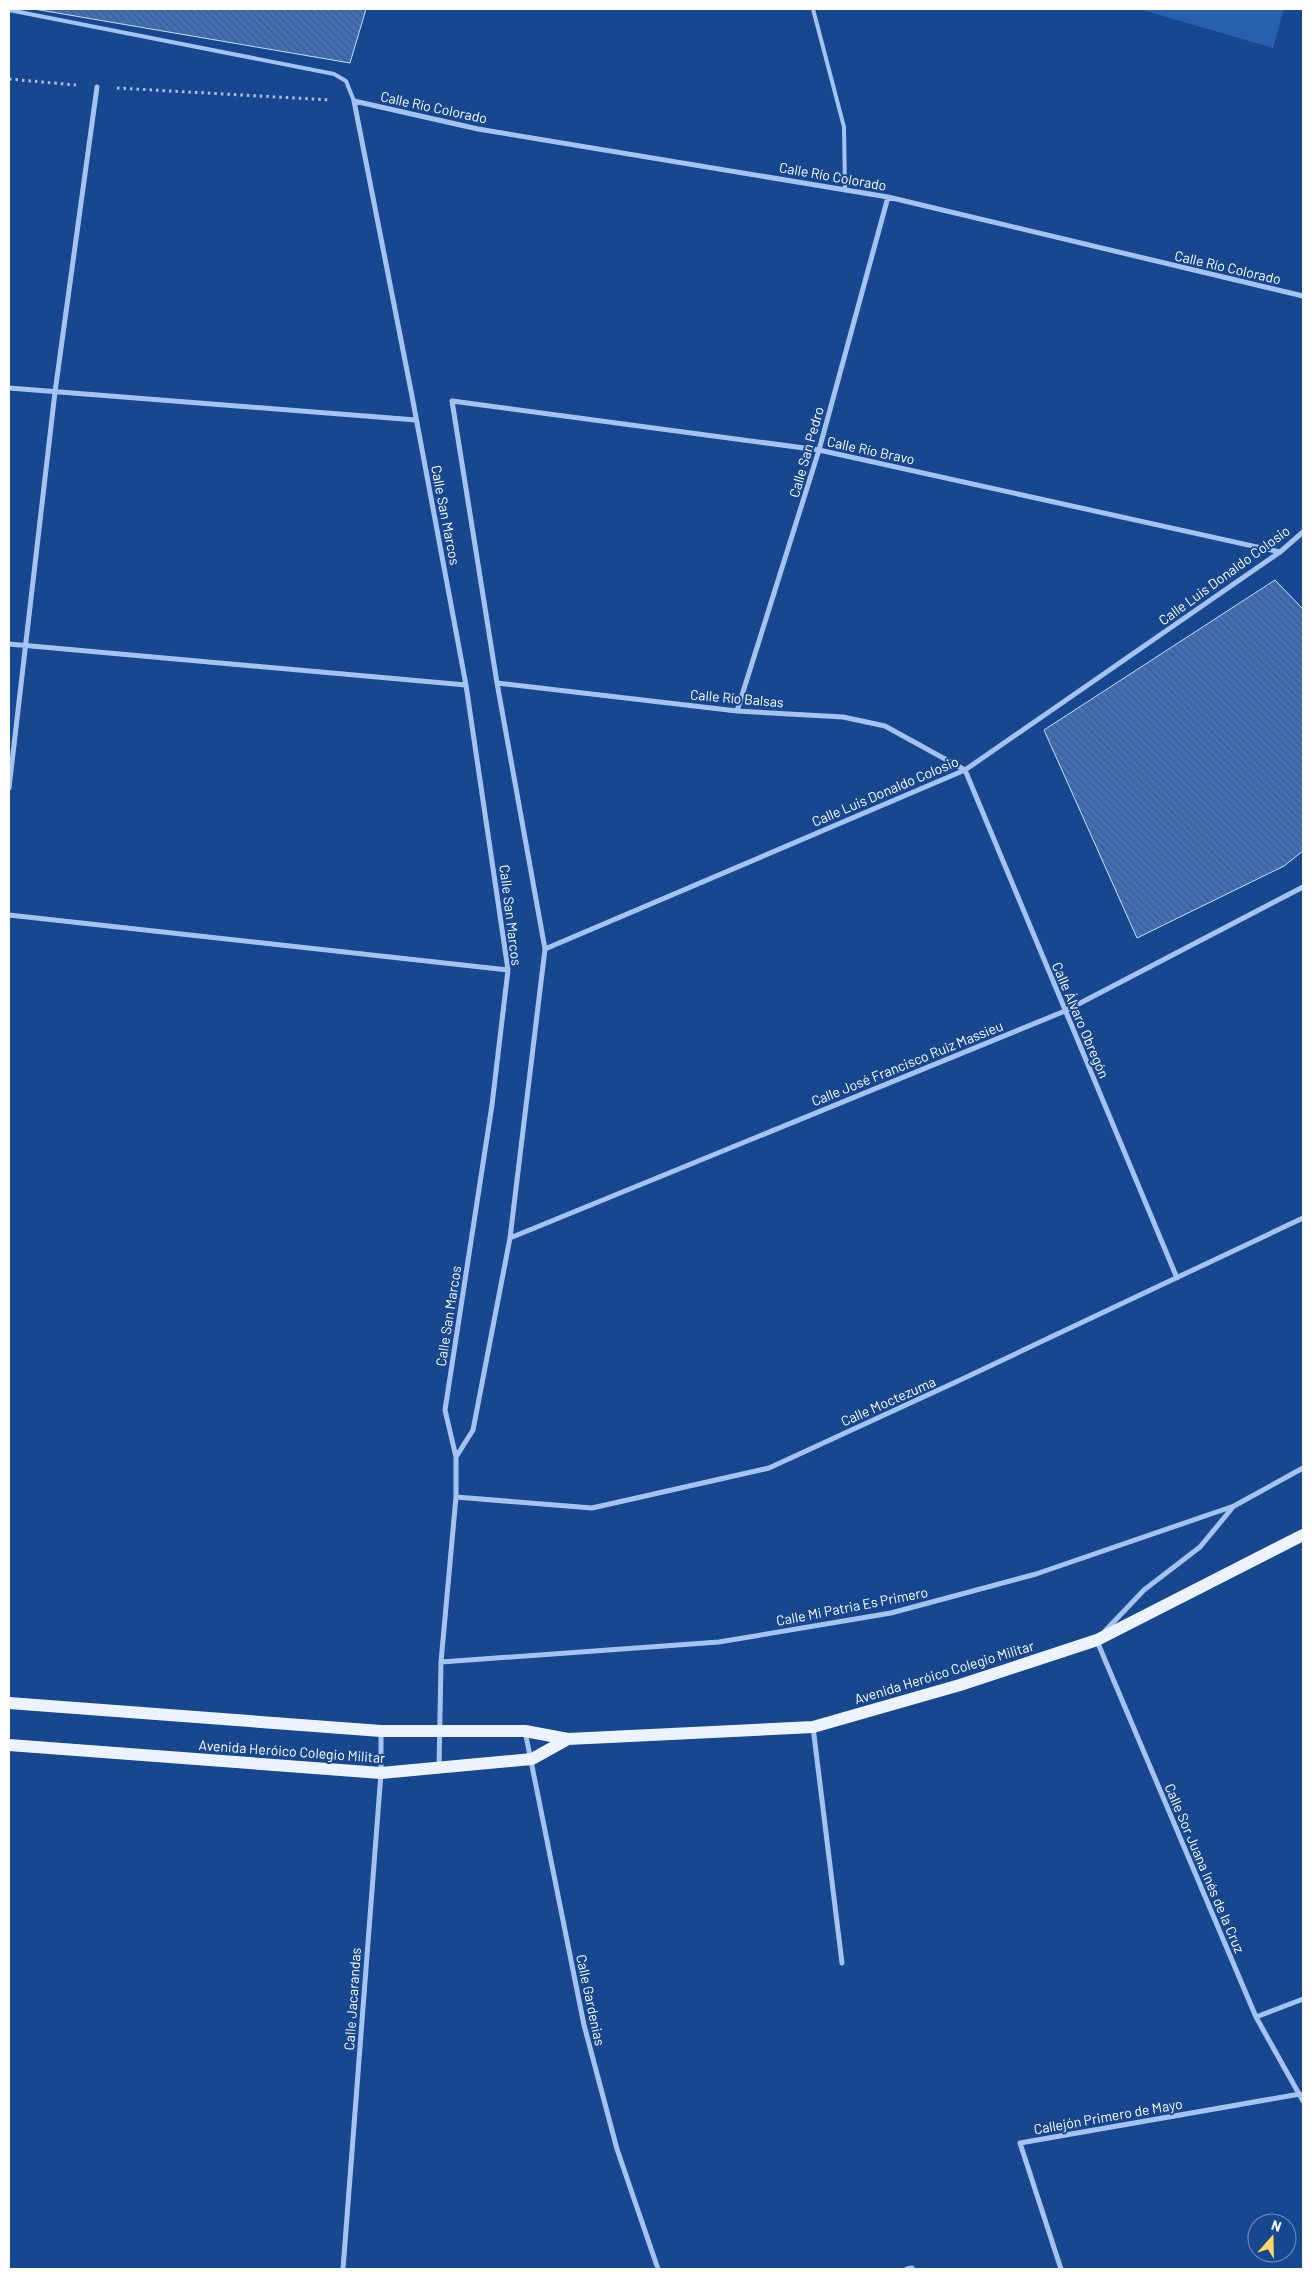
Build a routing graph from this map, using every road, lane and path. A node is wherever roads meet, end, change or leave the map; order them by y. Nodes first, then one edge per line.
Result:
1 (813, 9) edge
2 (9, 10) edge
3 (9, 79) edge
4 (97, 87) junction
5 (354, 101) junction
6 (845, 190) junction
7 (888, 197) junction
8 (1303, 296) edge
9 (9, 388) edge
10 (55, 392) junction
11 (416, 420) junction
12 (819, 450) junction
13 (1303, 532) edge
14 (1280, 552) junction
15 (9, 644) edge
16 (25, 646) junction
17 (497, 683) junction
18 (466, 685) junction
19 (737, 711) junction
20 (965, 770) junction
21 (9, 788) edge
22 (1303, 887) edge
23 (9, 915) edge
24 (545, 949) junction
25 (508, 970) junction
26 (1065, 1011) junction
27 (1303, 1218) edge
28 (510, 1238) junction
29 (1177, 1278) junction
30 (456, 1456) junction
31 (1303, 1468) edge
32 (456, 1497) junction
33 (1234, 1506) junction
34 (1303, 1535) edge
35 (1097, 1640) junction
36 (441, 1662) junction
37 (9, 1703) edge
38 (813, 1727) junction
39 (525, 1730) junction
40 (381, 1731) junction
41 (440, 1731) junction
42 (568, 1739) junction
43 (9, 1745) edge
44 (532, 1759) junction
45 (439, 1769) junction
46 (380, 1773) junction
47 (842, 1963) dead end
48 (1303, 1999) edge
49 (1256, 2017) junction
50 (1300, 2094) junction
51 (1303, 2101) edge
52 (343, 2269) edge
53 (658, 2269) edge
54 (1061, 2269) edge

1 - 6 lane
2 - 5 lane
3 - 4 path
4 - 5 path
4 - 10 street
5 - 6 street, Calle Río Colorado
5 - 11 street, Calle San Marcos
6 - 7 street, Calle Río Colorado
7 - 8 street, Calle Río Colorado
7 - 12 street, Calle San Pedro
9 - 10 street
10 - 11 street
10 - 16 street
11 - 18 street, Calle San Marcos
12 - 14 street, Calle Río Bravo
12 - 17 street, Calle Río Bravo
12 - 19 street, Calle San Pedro
13 - 14 street, Calle Luis Donaldo Colosio
14 - 20 street, Calle Luis Donaldo Colosio
15 - 16 street
16 - 18 street
16 - 21 street
17 - 19 street, Calle Río Balsas
17 - 24 street
18 - 25 street, Calle San Marcos
19 - 20 street, Calle Río Balsas
20 - 24 street, Calle Luis Donaldo Colosio
20 - 26 street, Calle Álvaro Obregón
22 - 26 street, Calle José Francisco Ruiz Massieu
23 - 25 street
24 - 28 street
25 - 30 street, Calle San Marcos
26 - 28 street, Calle José Francisco Ruiz Massieu
26 - 29 street, Calle Álvaro Obregón
27 - 29 street, Calle Moctezuma
28 - 30 street
29 - 32 street, Calle Moctezuma
30 - 32 street, Calle San Marcos
31 - 33 street, Calle Mi Patria Es Primero
32 - 36 street, Calle San Marcos
33 - 35 street
33 - 36 street, Calle Mi Patria Es Primero
34 - 35 main road, Avenida Heróico Colegio Militar
35 - 38 main road, Avenida Heróico Colegio Militar
35 - 49 street, Calle Sor Juana Inés de la Cruz
36 - 41 street, Calle San Marcos
37 - 40 main road, Avenida Heróico Colegio Militar
38 - 42 main road, Avenida Heróico Colegio Militar
38 - 47 street
39 - 41 main road, Avenida Heróico Colegio Militar
39 - 42 main road, Avenida Heróico Colegio Militar
39 - 44 street, Calle Gardenias
40 - 41 main road, Avenida Heróico Colegio Militar
40 - 46 street, Calle Jacarandas
41 - 45 street, Calle San Marcos
42 - 44 main road, Avenida Heróico Colegio Militar
43 - 46 main road, Avenida Heróico Colegio Militar
44 - 45 main road, Avenida Heróico Colegio Militar
44 - 53 street, Calle Gardenias
45 - 46 main road, Avenida Heróico Colegio Militar
46 - 52 street, Calle Jacarandas
48 - 49 street
49 - 50 street, Calle Sor Juana Inés de la Cruz
50 - 51 street, Calle Sor Juana Inés de la Cruz
50 - 54 street, Callejón Primero de Mayo

